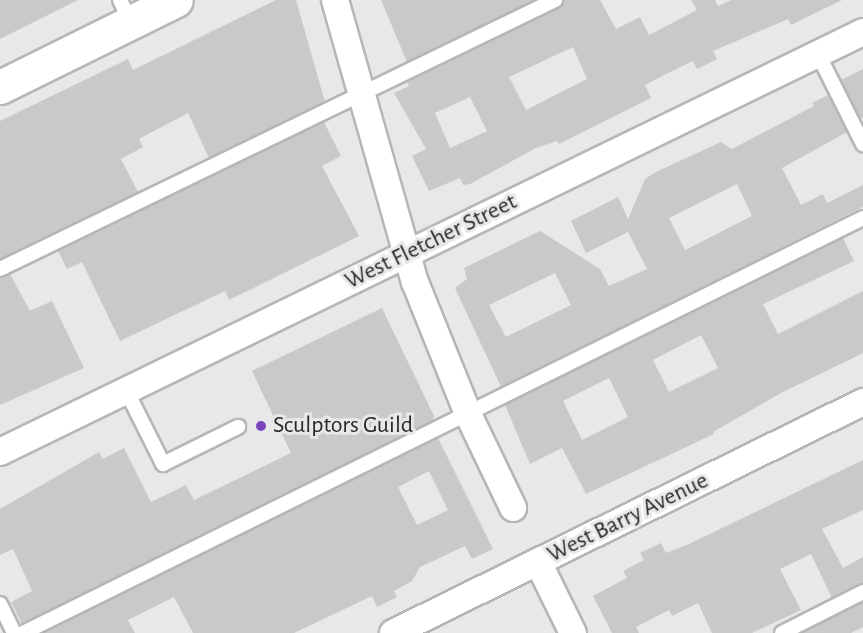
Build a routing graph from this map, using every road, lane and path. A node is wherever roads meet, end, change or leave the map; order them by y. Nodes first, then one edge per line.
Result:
1 (176, 0) edge
2 (335, 0) edge
3 (555, 0) edge
4 (125, 11) edge
5 (863, 32) edge
6 (818, 54) junction
7 (0, 87) edge
8 (360, 95) junction
9 (863, 144) edge
10 (863, 218) edge
11 (407, 253) junction
12 (0, 269) edge
13 (126, 390) junction
14 (863, 402) edge
15 (469, 416) junction
16 (238, 427) dead end
17 (0, 452) edge
18 (513, 508) dead end
19 (538, 562) junction
20 (863, 592) edge
21 (0, 604) edge
22 (15, 633) edge
23 (23, 633) edge
24 (393, 633) edge
25 (573, 633) edge
26 (782, 633) edge

1 - 4 main road
2 - 8 street
3 - 8 lane
4 - 7 main road
5 - 6 street, West Fletcher Street
6 - 9 lane
6 - 11 street, West Fletcher Street
8 - 11 street
8 - 12 lane
10 - 15 lane
11 - 13 street, West Fletcher Street
11 - 15 street
13 - 16 lane
13 - 17 street, West Fletcher Street
14 - 19 street, West Barry Avenue
15 - 18 street
15 - 23 lane
19 - 24 street, West Barry Avenue
19 - 25 street
20 - 26 lane
21 - 22 lane

